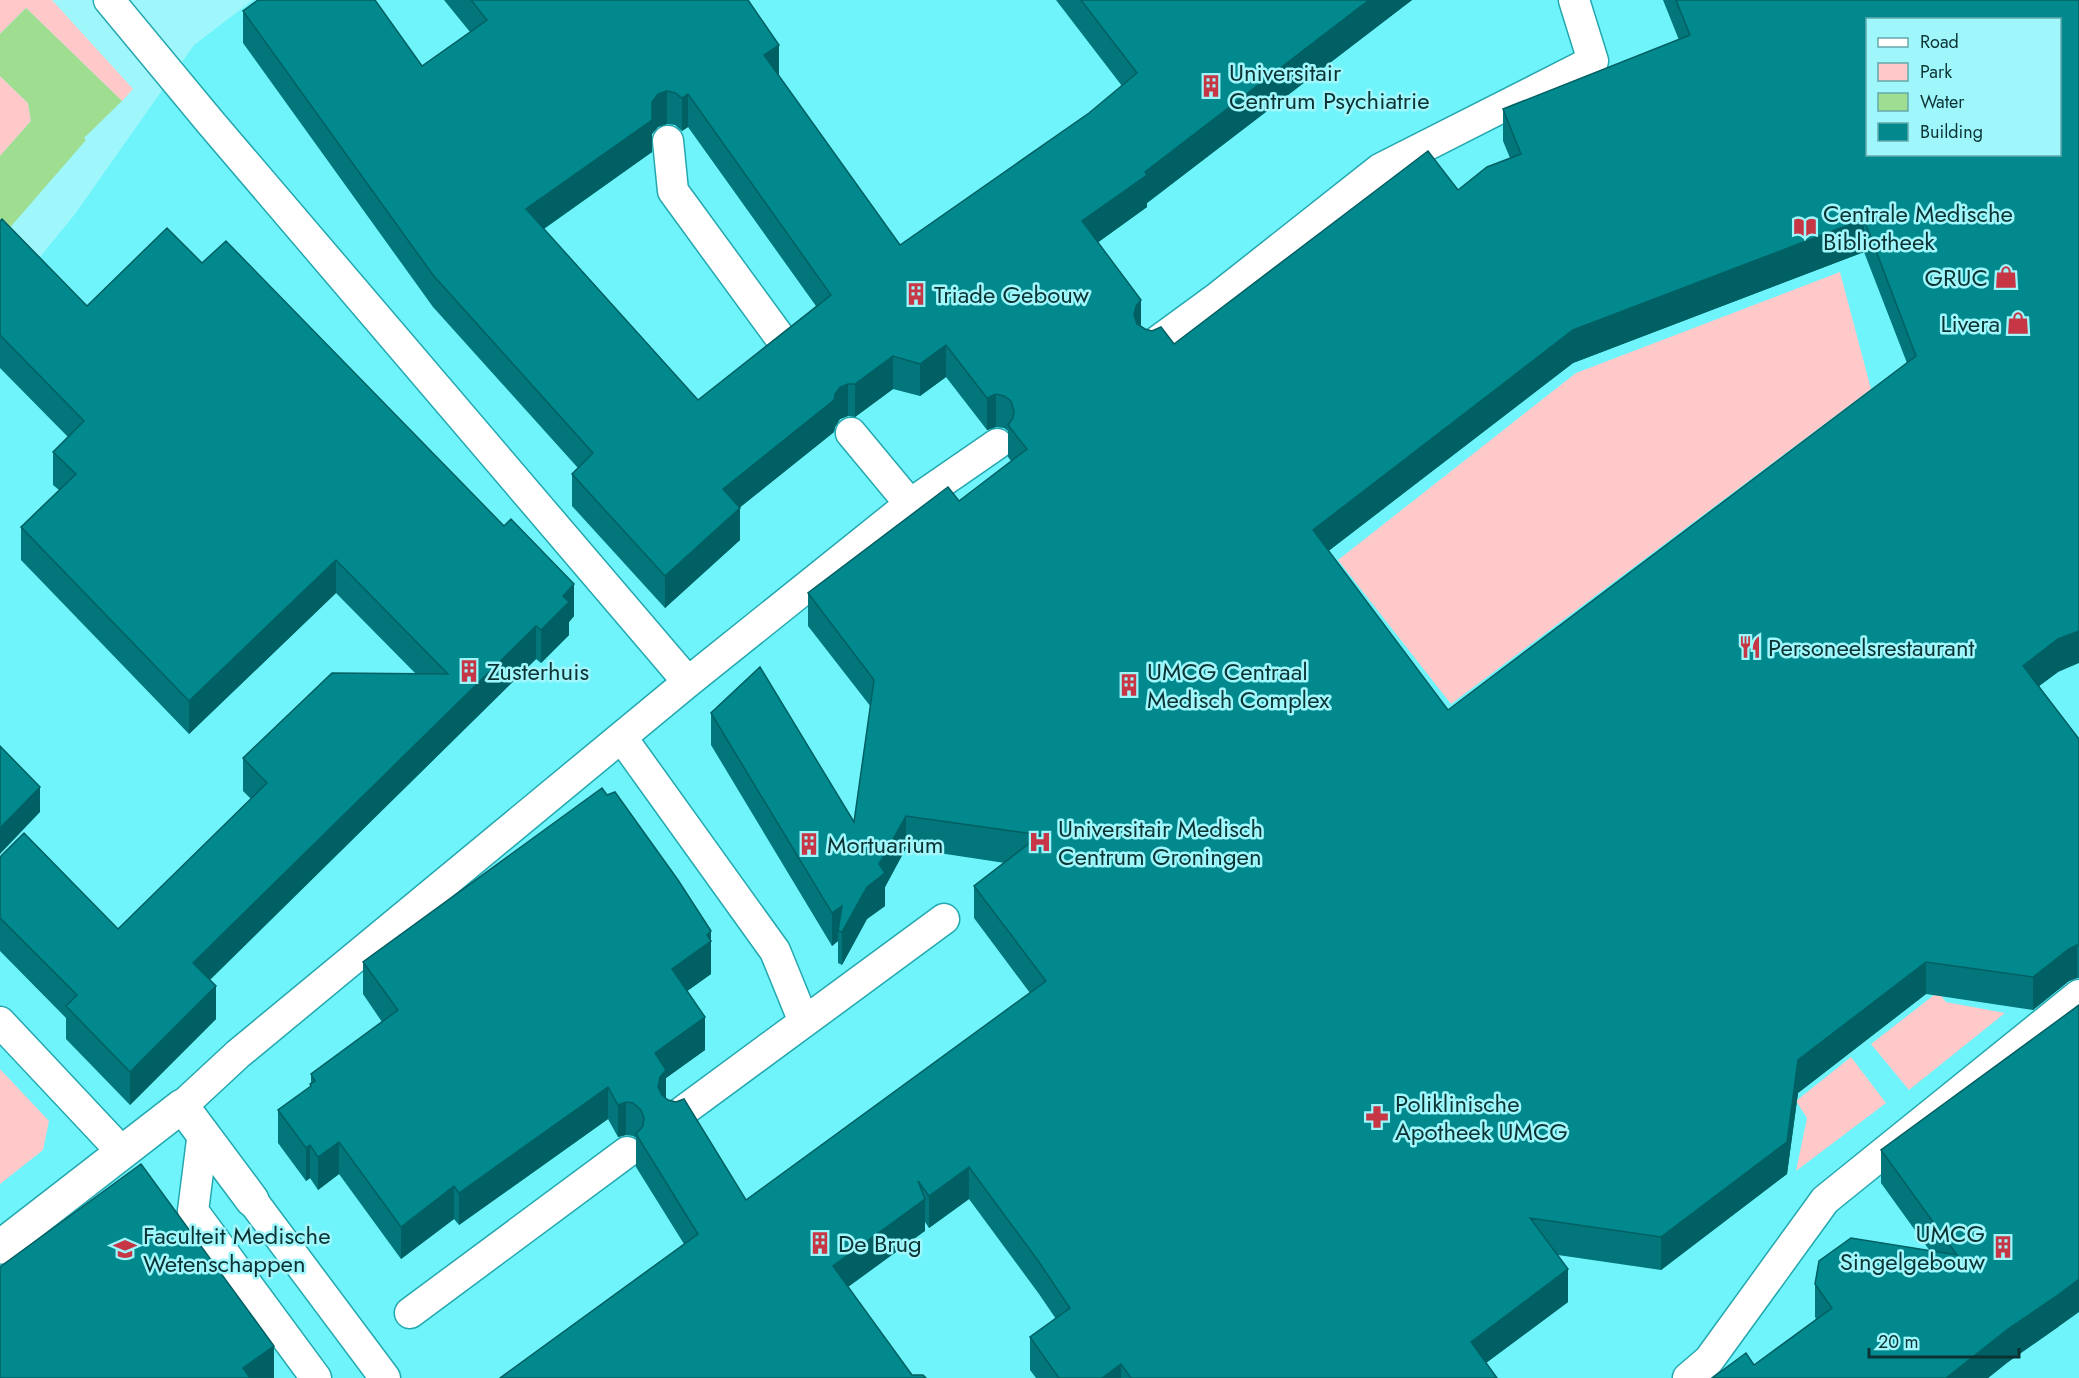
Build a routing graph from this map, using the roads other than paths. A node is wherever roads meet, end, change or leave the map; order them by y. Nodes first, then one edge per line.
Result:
1 (108, 0) edge
2 (1574, 0) edge
3 (668, 141) edge
4 (784, 343) edge
5 (1151, 346) edge
6 (851, 433) edge
7 (997, 444) edge
8 (910, 504) junction
9 (688, 682) junction
10 (622, 738) junction
11 (944, 919) dead end
12 (2079, 995) edge
13 (0, 1022) edge
14 (804, 1022) junction
15 (182, 1106) junction
16 (675, 1117) edge
17 (203, 1132) junction
18 (627, 1152) edge
19 (123, 1153) junction
20 (252, 1200) joint
21 (0, 1247) edge
22 (410, 1313) dead end
23 (315, 1378) edge
24 (385, 1378) edge
25 (1688, 1378) edge

1 - 9 lane
2 - 5 lane
3 - 4 lane
6 - 8 lane
7 - 8 lane
8 - 9 lane
9 - 10 lane
10 - 14 lane
10 - 15 lane
11 - 14 lane
12 - 25 lane
13 - 19 lane
14 - 16 lane
15 - 17 street
15 - 19 street
17 - 20 street
17 - 23 lane
18 - 22 lane
19 - 21 street
20 - 24 lane

